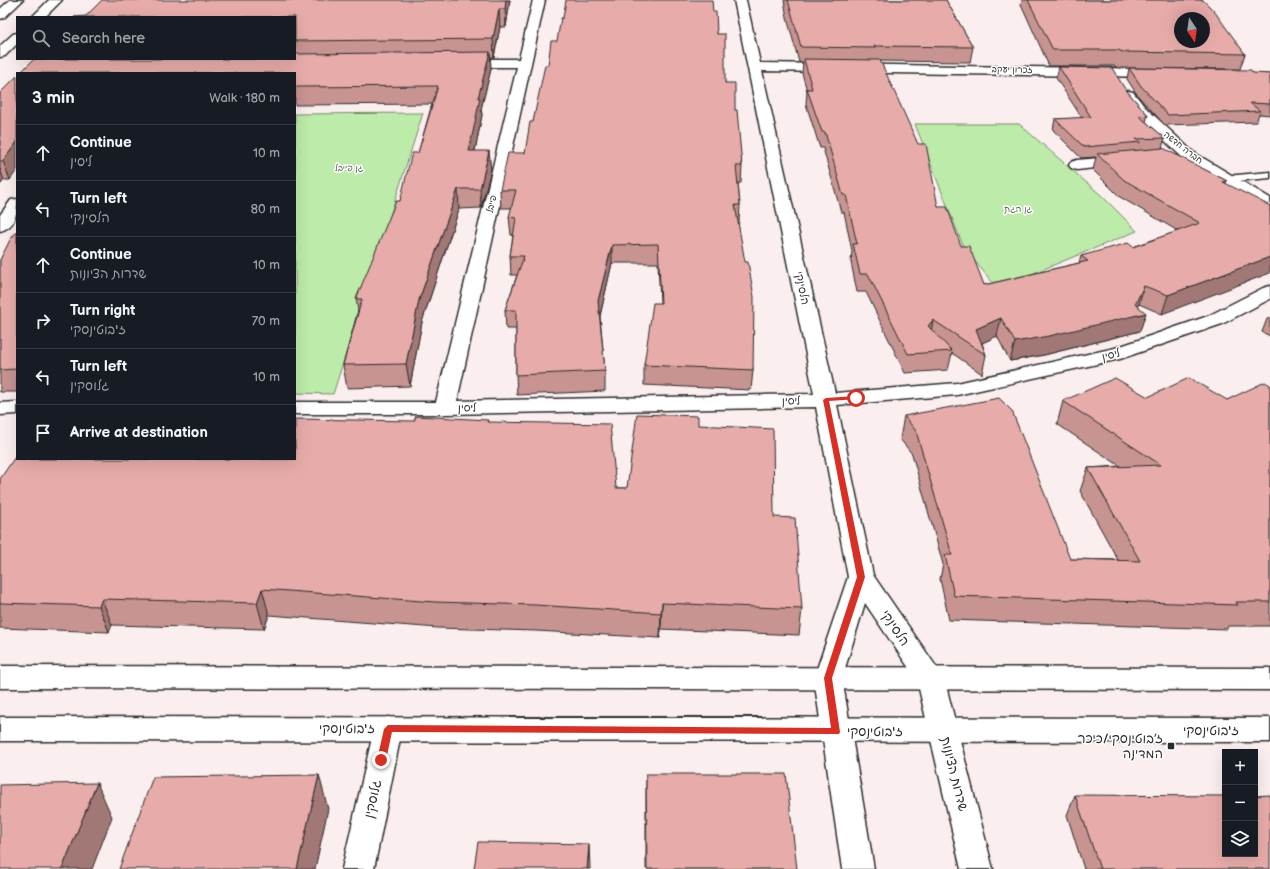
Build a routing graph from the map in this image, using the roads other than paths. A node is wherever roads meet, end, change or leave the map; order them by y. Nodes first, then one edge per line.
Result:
1 (17, 0) edge
2 (56, 0) edge
3 (539, 0) edge
4 (740, 0) edge
5 (0, 15) edge
6 (39, 16) edge
7 (16, 38) edge
8 (0, 53) edge
9 (525, 63) junction
10 (446, 64) edge
11 (754, 67) junction
12 (1114, 72) junction
13 (1169, 73) edge
14 (1188, 155) junction
15 (1172, 156) edge
16 (1141, 159) edge
17 (1077, 165) dead end
18 (1270, 175) edge
19 (1226, 179) junction
20 (16, 205) edge
21 (1270, 205) edge
22 (0, 226) edge
23 (1270, 292) edge
24 (826, 400) junction
25 (0, 408) edge
26 (16, 408) edge
27 (296, 408) edge
28 (445, 408) junction
29 (861, 577) junction
30 (0, 677) edge
31 (828, 678) junction
32 (930, 678) junction
33 (1270, 679) edge
34 (0, 729) edge
35 (388, 729) junction
36 (1270, 730) edge
37 (836, 732) junction
38 (944, 732) junction
39 (358, 869) edge
40 (858, 869) edge
41 (977, 869) edge

1 - 5 street
2 - 6 street
3 - 9 street, פייבל
4 - 11 street, הלסינקי
7 - 8 street
9 - 10 street
9 - 28 street, פייבל
11 - 12 street, זכרון יעקב
11 - 24 street, הלסינקי
12 - 13 street, זכרון יעקב
12 - 14 street, חברה חדשה
14 - 15 street
14 - 19 street, חברה חדשה
16 - 17 street
18 - 19 lane
19 - 21 street, חברה חדשה
20 - 22 street
23 - 24 street, ליסין
24 - 28 street, ליסין
24 - 29 street, הלסינקי
25 - 26 street
27 - 28 street, ליסין
29 - 31 street, הלסינקי
29 - 32 street, הלסינקי
30 - 31 street
31 - 32 street
31 - 37 street
32 - 33 street
32 - 38 street, שדרות הציונות
34 - 35 street, ז'בוטינסקי
35 - 37 street, ז'בוטינסקי
35 - 39 street, גלוסקין
36 - 38 street, ז'בוטינסקי
37 - 38 street, ז'בוטינסקי
37 - 40 street
38 - 41 street, שדרות הציונות

